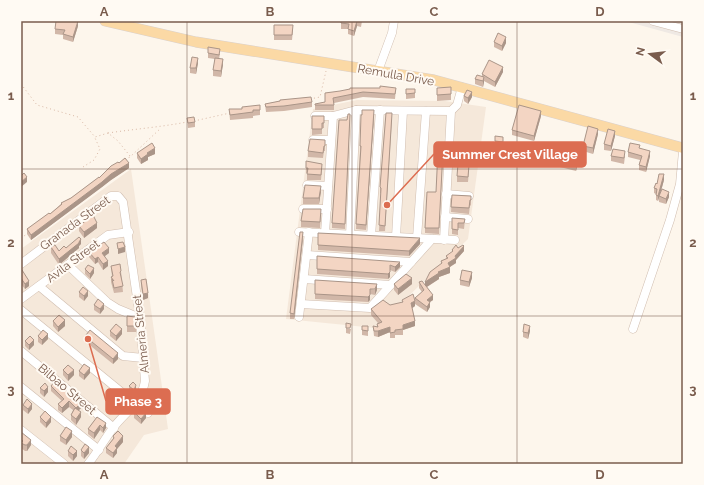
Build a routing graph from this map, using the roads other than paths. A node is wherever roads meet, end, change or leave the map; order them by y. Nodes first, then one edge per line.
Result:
1 (105, 21) edge
2 (394, 21) edge
3 (653, 21) edge
4 (117, 22) edge
5 (683, 29) edge
6 (378, 72) junction
7 (462, 87) junction
8 (356, 110) junction
9 (380, 110) junction
10 (403, 110) junction
11 (426, 111) junction
12 (451, 112) junction
13 (315, 116) edge
14 (333, 116) junction
15 (313, 140) edge
16 (331, 140) junction
17 (683, 150) edge
18 (307, 185) edge
19 (328, 186) junction
20 (446, 194) junction
21 (469, 196) edge
22 (303, 209) edge
23 (326, 209) junction
24 (445, 217) junction
25 (468, 219) dead end
26 (128, 232) junction
27 (299, 232) edge
28 (309, 232) junction
29 (325, 233) junction
30 (350, 235) junction
31 (371, 236) junction
32 (396, 237) junction
33 (417, 238) junction
34 (432, 239) junction
35 (444, 240) junction
36 (455, 240) dead end
37 (306, 255) junction
38 (411, 262) junction
39 (21, 264) edge
40 (68, 265) junction
41 (304, 279) junction
42 (390, 285) junction
43 (39, 286) junction
44 (21, 299) edge
45 (301, 304) junction
46 (21, 310) edge
47 (299, 317) dead end
48 (140, 318) junction
49 (633, 329) dead end
50 (21, 351) edge
51 (143, 358) junction
52 (21, 388) edge
53 (136, 404) junction
54 (148, 413) dead end
55 (114, 428) junction
56 (21, 430) edge
57 (99, 450) junction
58 (64, 464) edge
59 (88, 464) edge

1 - 4 main road, Remulla Drive
2 - 6 street
3 - 5 street
4 - 6 main road, Remulla Drive
6 - 7 main road, Remulla Drive
7 - 12 street
7 - 17 main road, Remulla Drive
8 - 9 street
8 - 14 street
8 - 30 street
9 - 10 street
9 - 31 street
10 - 11 street
10 - 32 street
11 - 12 street
11 - 33 street
12 - 20 street
13 - 14 street
14 - 16 street
15 - 16 street
16 - 19 street
17 - 49 street
18 - 19 street
19 - 23 street
20 - 21 street
20 - 24 street
22 - 23 street
23 - 29 street
24 - 25 street
24 - 35 street
26 - 39 street, Granada Street
26 - 40 street, Avila Street
26 - 48 street, Almeria Street
27 - 28 street
28 - 29 street
28 - 37 street
29 - 30 street
30 - 31 street
31 - 32 street
32 - 33 street
33 - 34 street
34 - 35 street
34 - 38 street
35 - 36 street
37 - 38 street
37 - 41 street
38 - 42 street
40 - 43 street, Avila Street
40 - 48 street
41 - 42 street
41 - 45 street
42 - 45 street
43 - 44 street, Avila Street
43 - 51 street
45 - 47 street
46 - 53 street
48 - 51 street, Almeria Street
50 - 55 street, Bilbao Street
51 - 53 street, Almeria Street
52 - 57 street
53 - 54 street
53 - 55 street, Almeria Street
55 - 57 street, Almeria Street
56 - 58 street
57 - 59 street, Almeria Street

